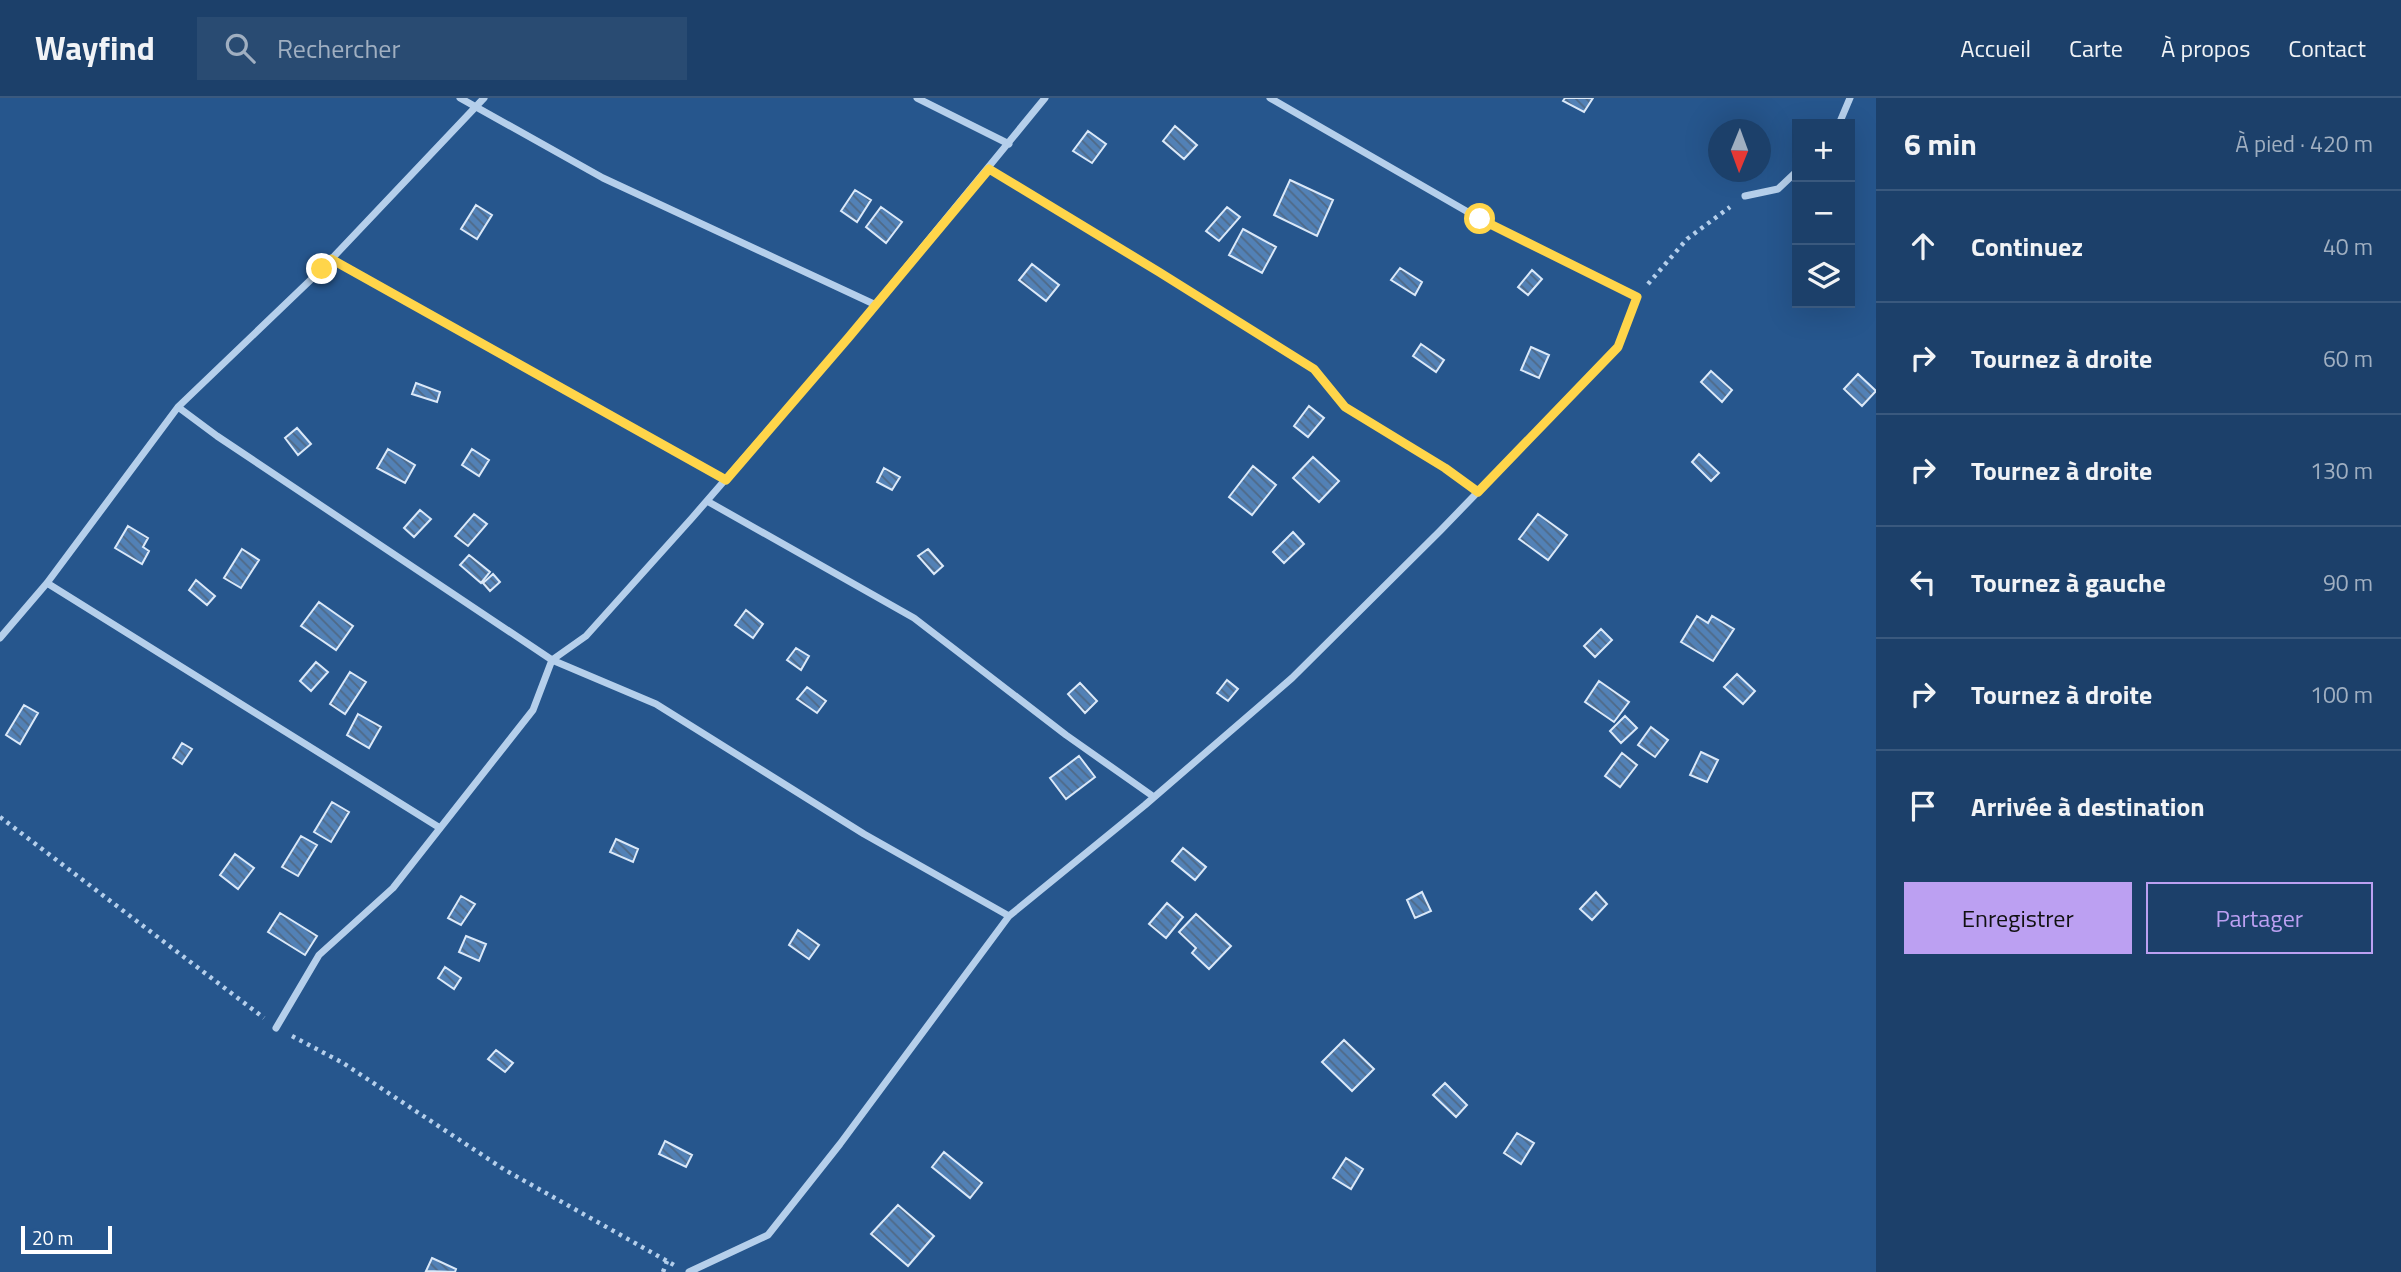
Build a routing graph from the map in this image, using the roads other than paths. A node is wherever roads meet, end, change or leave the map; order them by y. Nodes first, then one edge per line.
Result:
1 (460, 98) edge
2 (484, 98) edge
3 (917, 98) edge
4 (1045, 98) edge
5 (1270, 98) edge
6 (1850, 98) edge
7 (476, 107) junction
8 (1841, 119) edge
9 (1009, 144) junction
10 (989, 169) junction
11 (1792, 176) edge
12 (1745, 196) road end
13 (331, 259) junction
14 (876, 305) junction
15 (178, 407) junction
16 (726, 480) junction
17 (1478, 492) junction
18 (707, 501) junction
19 (47, 583) junction
20 (0, 638) edge
21 (552, 660) junction
22 (1154, 797) junction
23 (440, 828) junction
24 (1009, 916) junction
25 (276, 1028) road end
26 (688, 1272) edge

1 - 7 street
2 - 7 street
3 - 9 street
4 - 9 street
5 - 17 street
6 - 8 street
7 - 13 street
7 - 14 street
9 - 10 street
10 - 14 street
10 - 17 street
11 - 12 street
13 - 15 street
13 - 16 street
14 - 16 street
15 - 19 street
15 - 21 street
16 - 18 street
17 - 22 street
18 - 21 street
18 - 22 street
19 - 20 street
19 - 23 street
21 - 23 street
21 - 24 street
22 - 24 street
23 - 25 street
24 - 26 street

